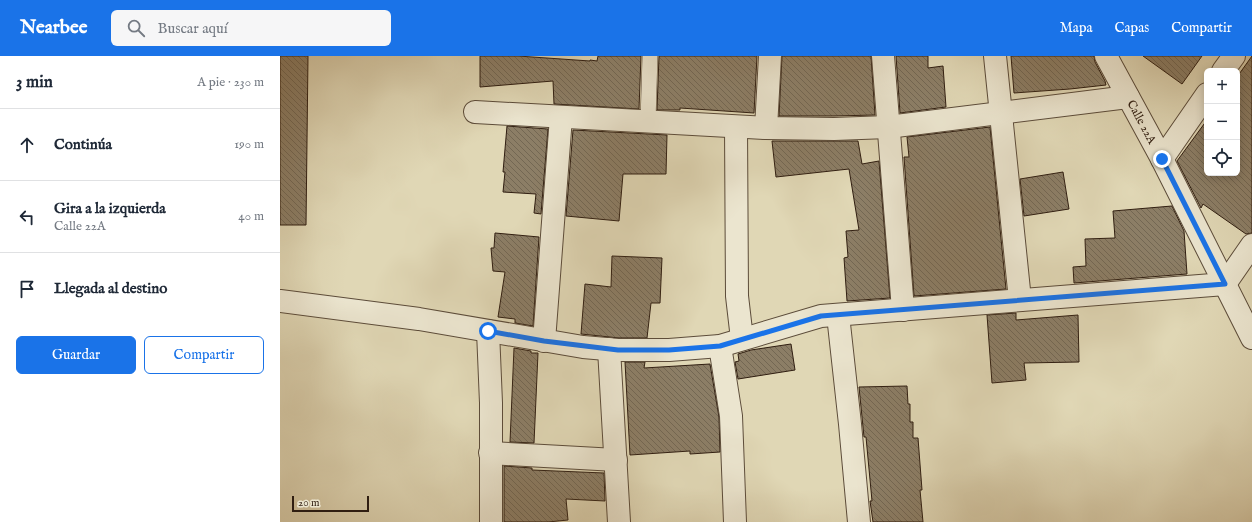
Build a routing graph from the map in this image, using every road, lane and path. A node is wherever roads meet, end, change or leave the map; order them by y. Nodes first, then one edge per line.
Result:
1 (650, 56) edge
2 (770, 56) edge
3 (883, 56) edge
4 (995, 56) edge
5 (1106, 56) edge
6 (1234, 56) edge
7 (1225, 68) edge
8 (1128, 97) junction
9 (1204, 98) edge
10 (475, 112) dead end
11 (1002, 112) junction
12 (561, 117) junction
13 (648, 121) junction
14 (736, 127) junction
15 (888, 127) junction
16 (766, 128) junction
17 (1162, 159) junction
18 (1252, 245) edge
19 (1225, 284) junction
20 (1020, 300) junction
21 (280, 301) edge
22 (903, 310) junction
23 (838, 315) junction
24 (488, 331) junction
25 (1252, 338) edge
26 (742, 339) junction
27 (544, 341) junction
28 (720, 346) junction
29 (609, 349) junction
30 (490, 453) junction
31 (616, 460) junction
32 (492, 522) edge
33 (619, 522) edge
34 (735, 522) edge
35 (859, 522) edge

1 - 13 lane
2 - 16 street
3 - 15 street
4 - 11 street
5 - 8 street, Calle 22A
6 - 7 street
8 - 11 street
8 - 17 street, Calle 22A
9 - 17 street
10 - 12 street
11 - 15 street
11 - 20 street
12 - 13 street
12 - 27 street
13 - 14 street
14 - 16 street
14 - 26 street
15 - 16 street
15 - 22 street
17 - 19 street, Calle 22A
18 - 19 street
19 - 20 street
19 - 25 street, Calle 22A
20 - 22 street
21 - 24 street
22 - 23 street
23 - 26 street
23 - 35 street
24 - 27 street
24 - 30 street
26 - 28 street
27 - 29 street
28 - 29 street
28 - 34 street
29 - 31 street
30 - 31 street
30 - 32 street
31 - 33 street

